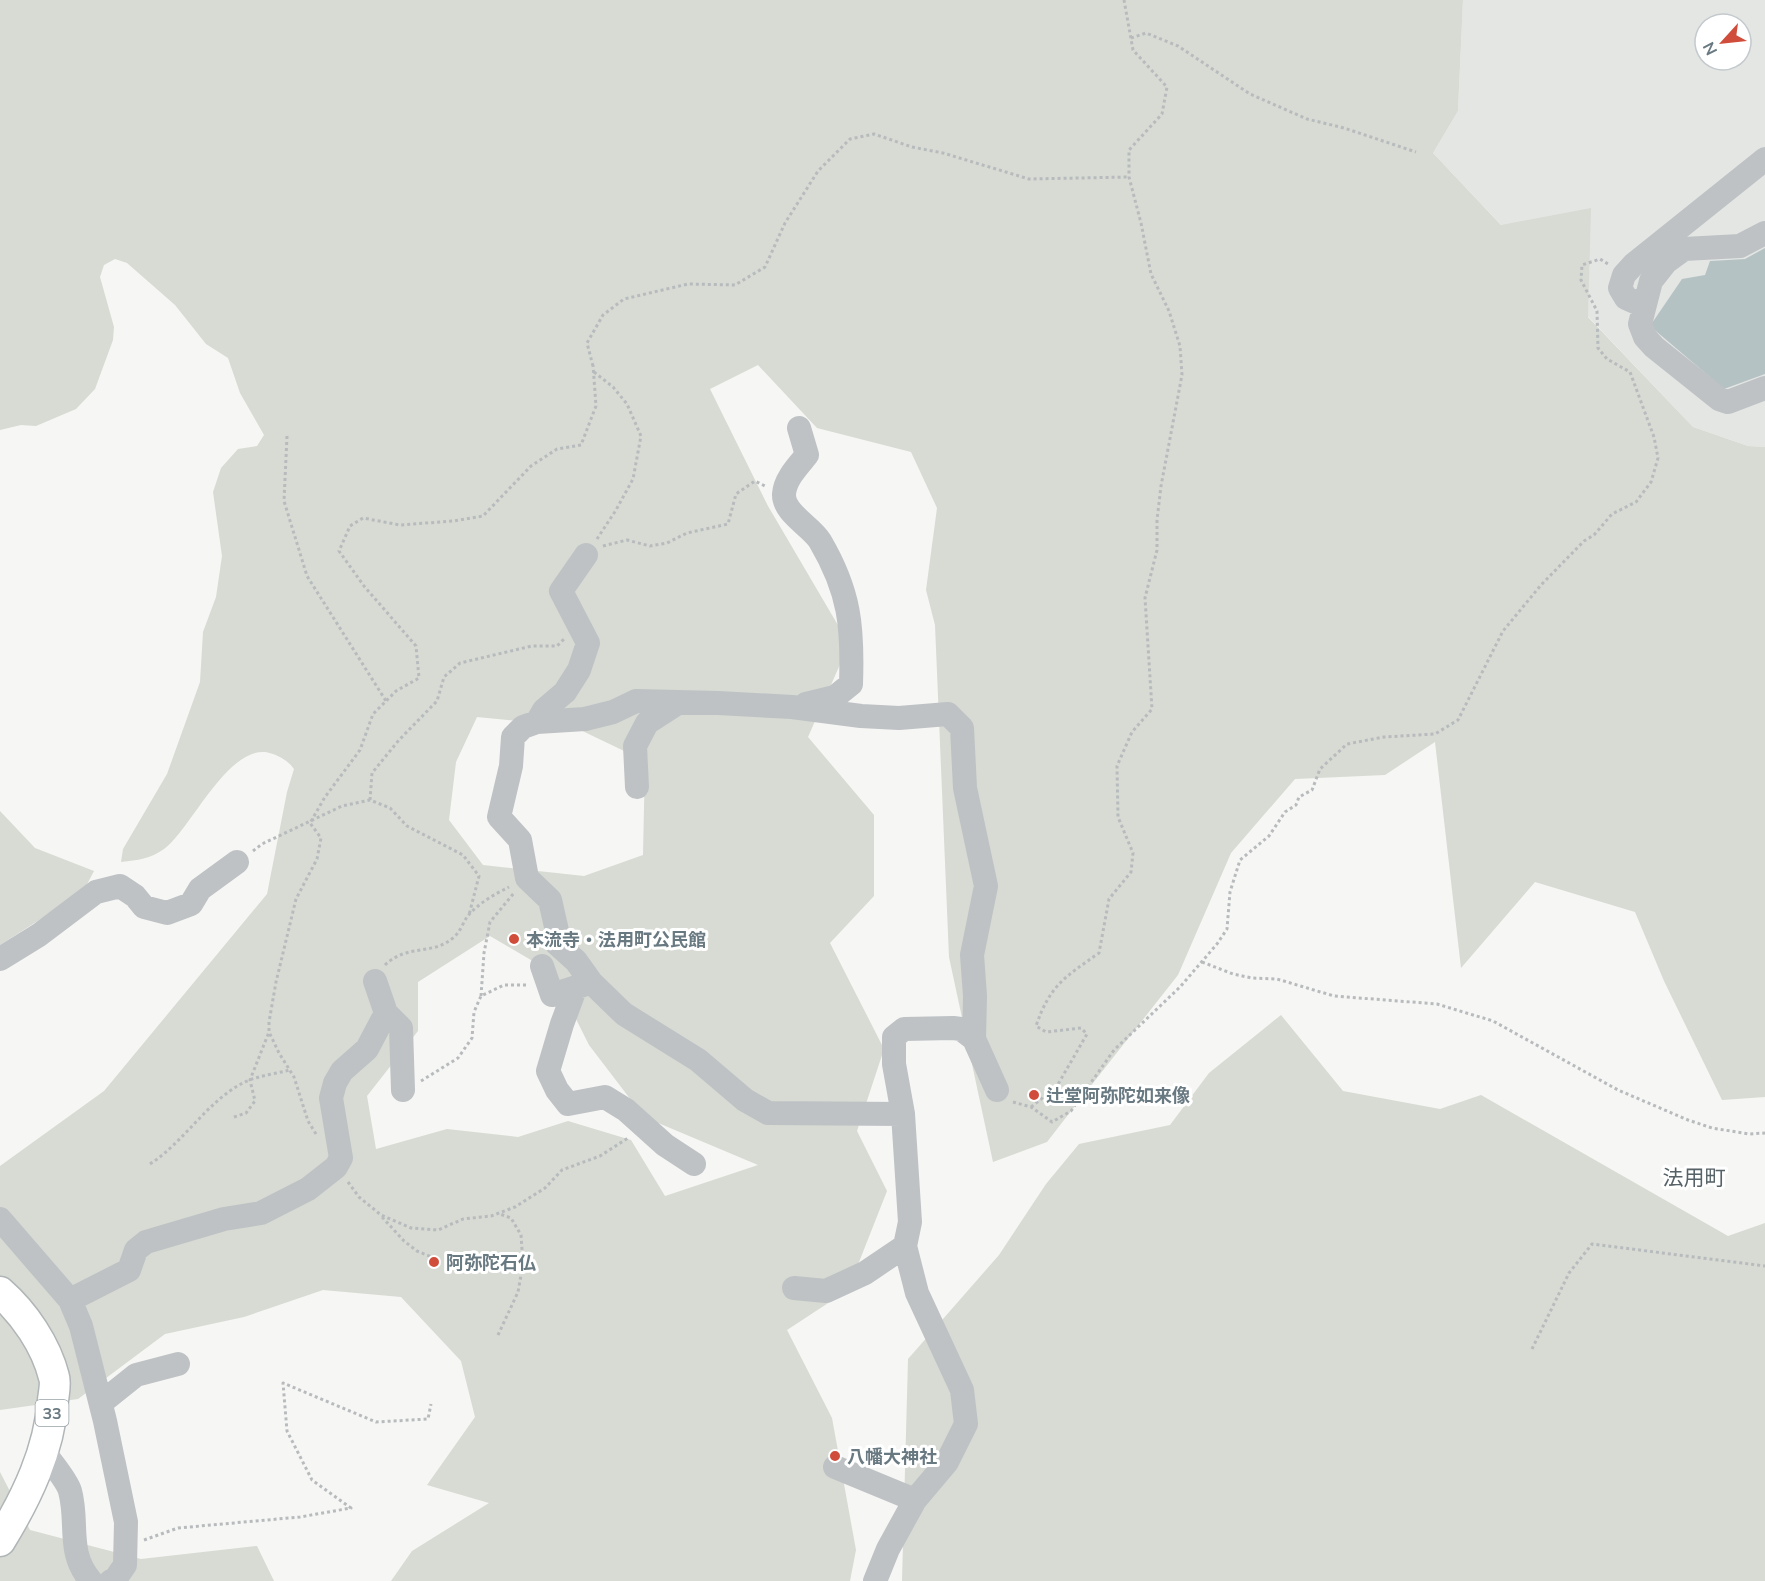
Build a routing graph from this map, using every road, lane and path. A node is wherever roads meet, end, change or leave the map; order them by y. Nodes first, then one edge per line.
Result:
1 (1124, 0) edge
2 (1131, 38) junction
3 (1416, 152) dead end
4 (1765, 159) edge
5 (1129, 177) junction
6 (1765, 233) edge
7 (1624, 275) junction
8 (1644, 306) junction
9 (593, 365) junction
10 (1765, 388) edge
11 (799, 428) dead end
12 (287, 436) dead end
13 (784, 495) junction
14 (586, 555) junction
15 (568, 635) dead end
16 (386, 701) junction
17 (678, 703) junction
18 (792, 707) junction
19 (537, 722) junction
20 (637, 787) dead end
21 (370, 800) junction
22 (310, 823) junction
23 (237, 862) joint
24 (527, 878) junction
25 (469, 915) junction
26 (0, 959) edge
27 (1202, 962) junction
28 (542, 966) joint
29 (375, 981) joint
30 (583, 985) junction
31 (481, 996) junction
32 (386, 1013) junction
33 (270, 1032) junction
34 (974, 1039) junction
35 (290, 1070) junction
36 (250, 1080) junction
37 (403, 1090) joint
38 (997, 1090) joint
39 (1031, 1107) junction
40 (903, 1114) junction
41 (234, 1117) dead end
42 (646, 1128) junction
43 (1765, 1133) edge
44 (150, 1164) dead end
45 (694, 1164) dead end
46 (336, 1167) junction
47 (499, 1213) junction
48 (381, 1215) junction
49 (0, 1219) edge
50 (905, 1246) junction
51 (439, 1260) dead end
52 (1765, 1266) edge
53 (794, 1288) dead end
54 (0, 1292) edge
55 (70, 1300) junction
56 (498, 1335) dead end
57 (1532, 1349) dead end
58 (178, 1364) dead end
59 (101, 1403) junction
60 (431, 1404) dead end
61 (44, 1452) junction
62 (835, 1467) dead end
63 (915, 1500) junction
64 (0, 1541) edge
65 (125, 1547) junction
66 (91, 1581) edge
67 (111, 1581) edge
68 (875, 1581) edge

1 - 2 path
2 - 3 path
2 - 5 path
4 - 7 street
5 - 9 path
5 - 39 path
6 - 8 street
7 - 8 street
7 - 27 path
8 - 10 street
9 - 14 path
9 - 16 path
11 - 13 street
12 - 16 path
13 - 14 path
13 - 18 street
14 - 19 street
15 - 21 path
16 - 22 path
17 - 18 street
17 - 19 street
17 - 20 street
18 - 34 street
19 - 24 street
21 - 22 path
21 - 25 path
22 - 23 path
22 - 33 path
23 - 26 street
24 - 25 path
24 - 30 street
24 - 31 path
25 - 29 path
27 - 39 path
27 - 43 path
28 - 30 street
28 - 31 path
29 - 32 street
30 - 40 street
30 - 42 street
31 - 37 path
32 - 37 street
32 - 46 street
33 - 35 path
33 - 36 path
34 - 38 street
34 - 40 street
35 - 36 path
35 - 46 path
36 - 41 path
36 - 44 path
38 - 39 path
40 - 50 street
42 - 45 street
42 - 47 path
46 - 48 path
46 - 55 street
47 - 48 path
47 - 56 path
48 - 51 path
49 - 55 street
50 - 53 street
50 - 63 street
52 - 57 path
54 - 61 main road, 33
55 - 59 street
58 - 59 street
59 - 65 street
60 - 65 path
61 - 64 main road, 33
61 - 66 street
62 - 63 street
63 - 68 street
65 - 67 street

